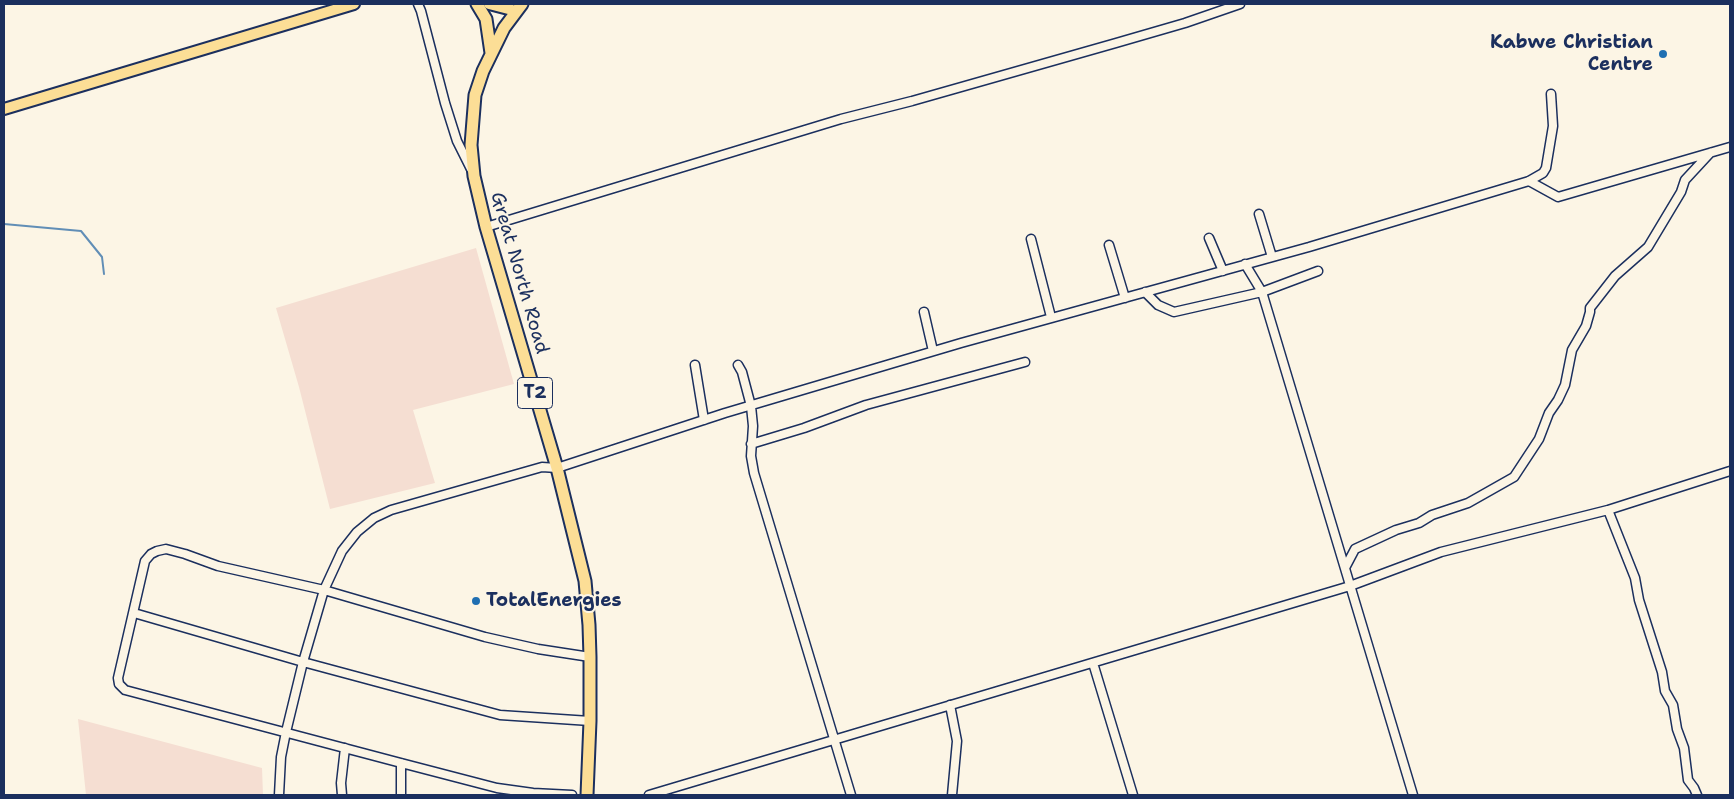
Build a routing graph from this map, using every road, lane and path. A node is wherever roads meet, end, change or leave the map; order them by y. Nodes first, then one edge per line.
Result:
1 (354, 4) edge
2 (418, 4) edge
3 (477, 4) edge
4 (489, 4) edge
5 (1240, 4) edge
6 (519, 8) edge
7 (492, 53) junction
8 (1551, 94) dead end
9 (4, 109) edge
10 (1730, 147) edge
11 (1710, 153) junction
12 (474, 176) junction
13 (1529, 181) junction
14 (1259, 214) dead end
15 (486, 226) junction
16 (1209, 238) dead end
17 (1031, 239) dead end
18 (1110, 245) dead end
19 (1272, 257) junction
20 (1245, 264) junction
21 (1223, 270) junction
22 (1318, 271) dead end
23 (1145, 292) junction
24 (1262, 292) junction
25 (1125, 298) junction
26 (924, 312) dead end
27 (1051, 317) junction
28 (933, 351) junction
29 (1025, 362) dead end
30 (696, 365) dead end
31 (738, 365) dead end
32 (751, 406) junction
33 (704, 420) junction
34 (751, 444) junction
35 (557, 468) junction
36 (1730, 470) edge
37 (1608, 510) junction
38 (1345, 568) junction
39 (1350, 586) junction
40 (324, 590) junction
41 (134, 613) junction
42 (590, 657) junction
43 (303, 662) junction
44 (1093, 663) junction
45 (950, 705) junction
46 (590, 721) junction
47 (286, 732) junction
48 (834, 741) junction
49 (345, 748) junction
50 (401, 763) junction
51 (550, 794) edge
52 (278, 795) edge
53 (342, 795) edge
54 (401, 795) edge
55 (572, 795) edge
56 (586, 795) edge
57 (649, 795) edge
58 (851, 795) edge
59 (952, 795) edge
60 (1133, 795) edge
61 (1413, 795) edge
62 (1696, 795) edge

1 - 9 main road
2 - 12 street
3 - 7 highway
4 - 6 main road
5 - 15 street
6 - 7 highway, Great North Road / T2
7 - 12 highway, Great North Road / T2
8 - 13 street
10 - 11 street
11 - 13 street
11 - 38 street
12 - 15 highway, Great North Road / T2
13 - 19 street
14 - 19 street
15 - 35 highway, Great North Road / T2
16 - 21 street
17 - 27 street
18 - 25 street
19 - 20 street
20 - 21 street
20 - 24 street
21 - 23 street
22 - 24 street
23 - 24 street
23 - 25 street
24 - 38 street
25 - 27 street
26 - 28 street
27 - 28 street
28 - 32 street
29 - 34 street
30 - 33 street
31 - 32 street
32 - 33 street
32 - 34 street
33 - 35 street
34 - 48 street
35 - 40 street
35 - 42 highway, Great North Road / T2
36 - 37 street
37 - 39 street
37 - 62 street
38 - 39 street
39 - 44 street
39 - 61 street
40 - 41 street
40 - 42 street
40 - 43 street
41 - 43 street
41 - 47 street
42 - 46 highway, Great North Road / T2
43 - 46 street
43 - 47 street
44 - 45 street
44 - 60 street
45 - 48 street
45 - 59 street
46 - 56 highway, Great North Road / T2
47 - 49 street
47 - 52 street
48 - 57 street
48 - 58 street
49 - 50 street
49 - 53 street
50 - 51 street
50 - 54 street
51 - 55 street

